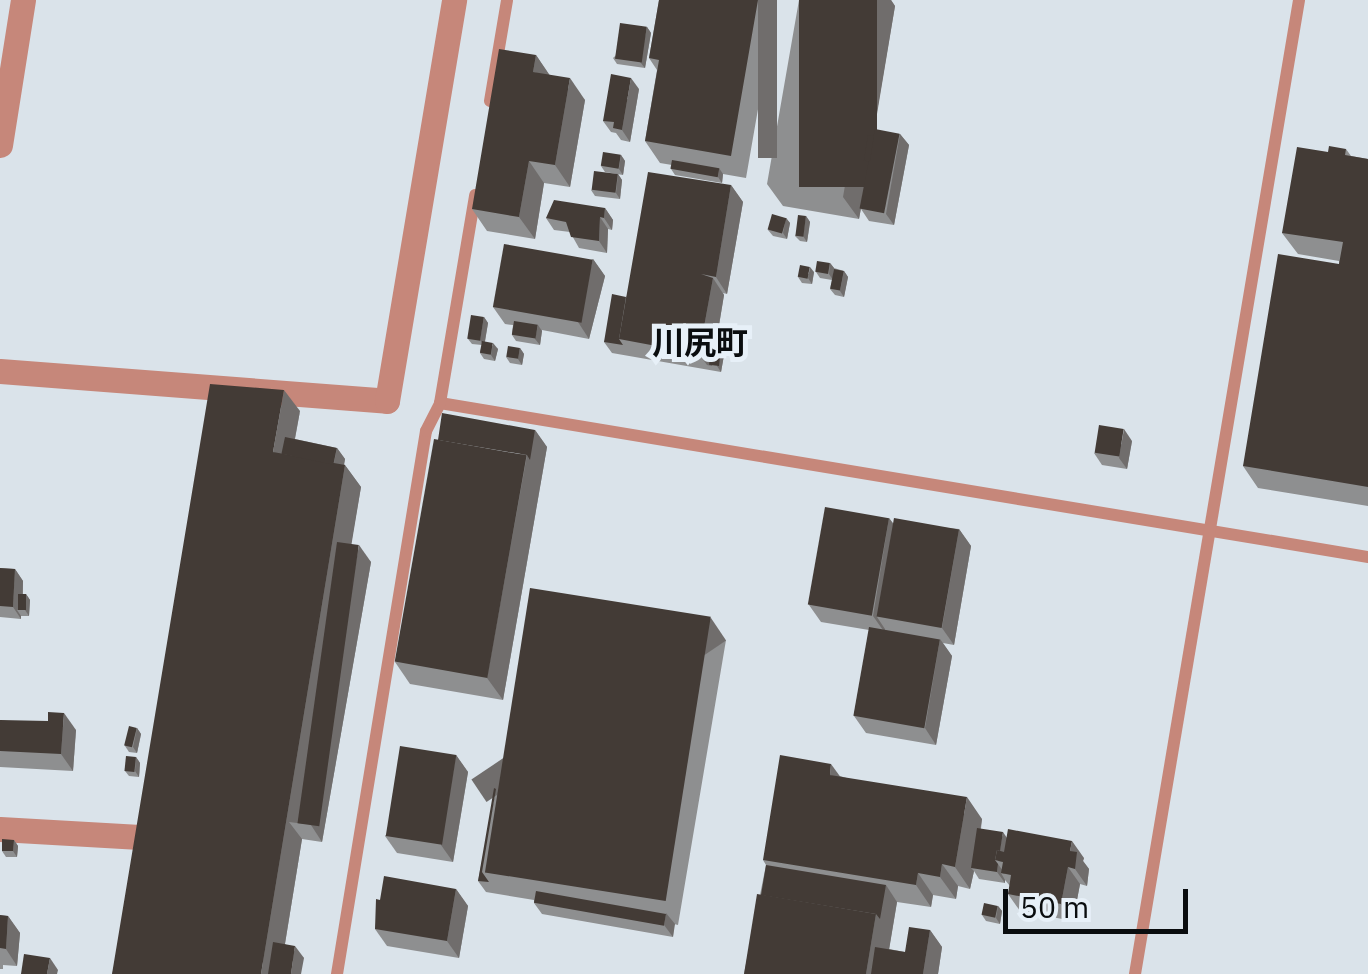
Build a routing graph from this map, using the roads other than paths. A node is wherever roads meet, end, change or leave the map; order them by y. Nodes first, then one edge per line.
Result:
1 (23, 0) edge
2 (454, 0) edge
3 (507, 0) edge
4 (1299, 0) edge
5 (488, 115) edge
6 (0, 145) edge
7 (478, 173) edge
8 (0, 370) edge
9 (440, 403) junction
10 (1209, 529) junction
11 (1368, 557) edge
12 (0, 829) edge
13 (140, 837) edge
14 (337, 974) edge
15 (1136, 974) edge

1 - 6 street
2 - 8 street
3 - 5 lane
4 - 10 lane
7 - 9 lane
9 - 10 lane
9 - 14 lane
10 - 11 lane
10 - 15 lane
12 - 13 street

